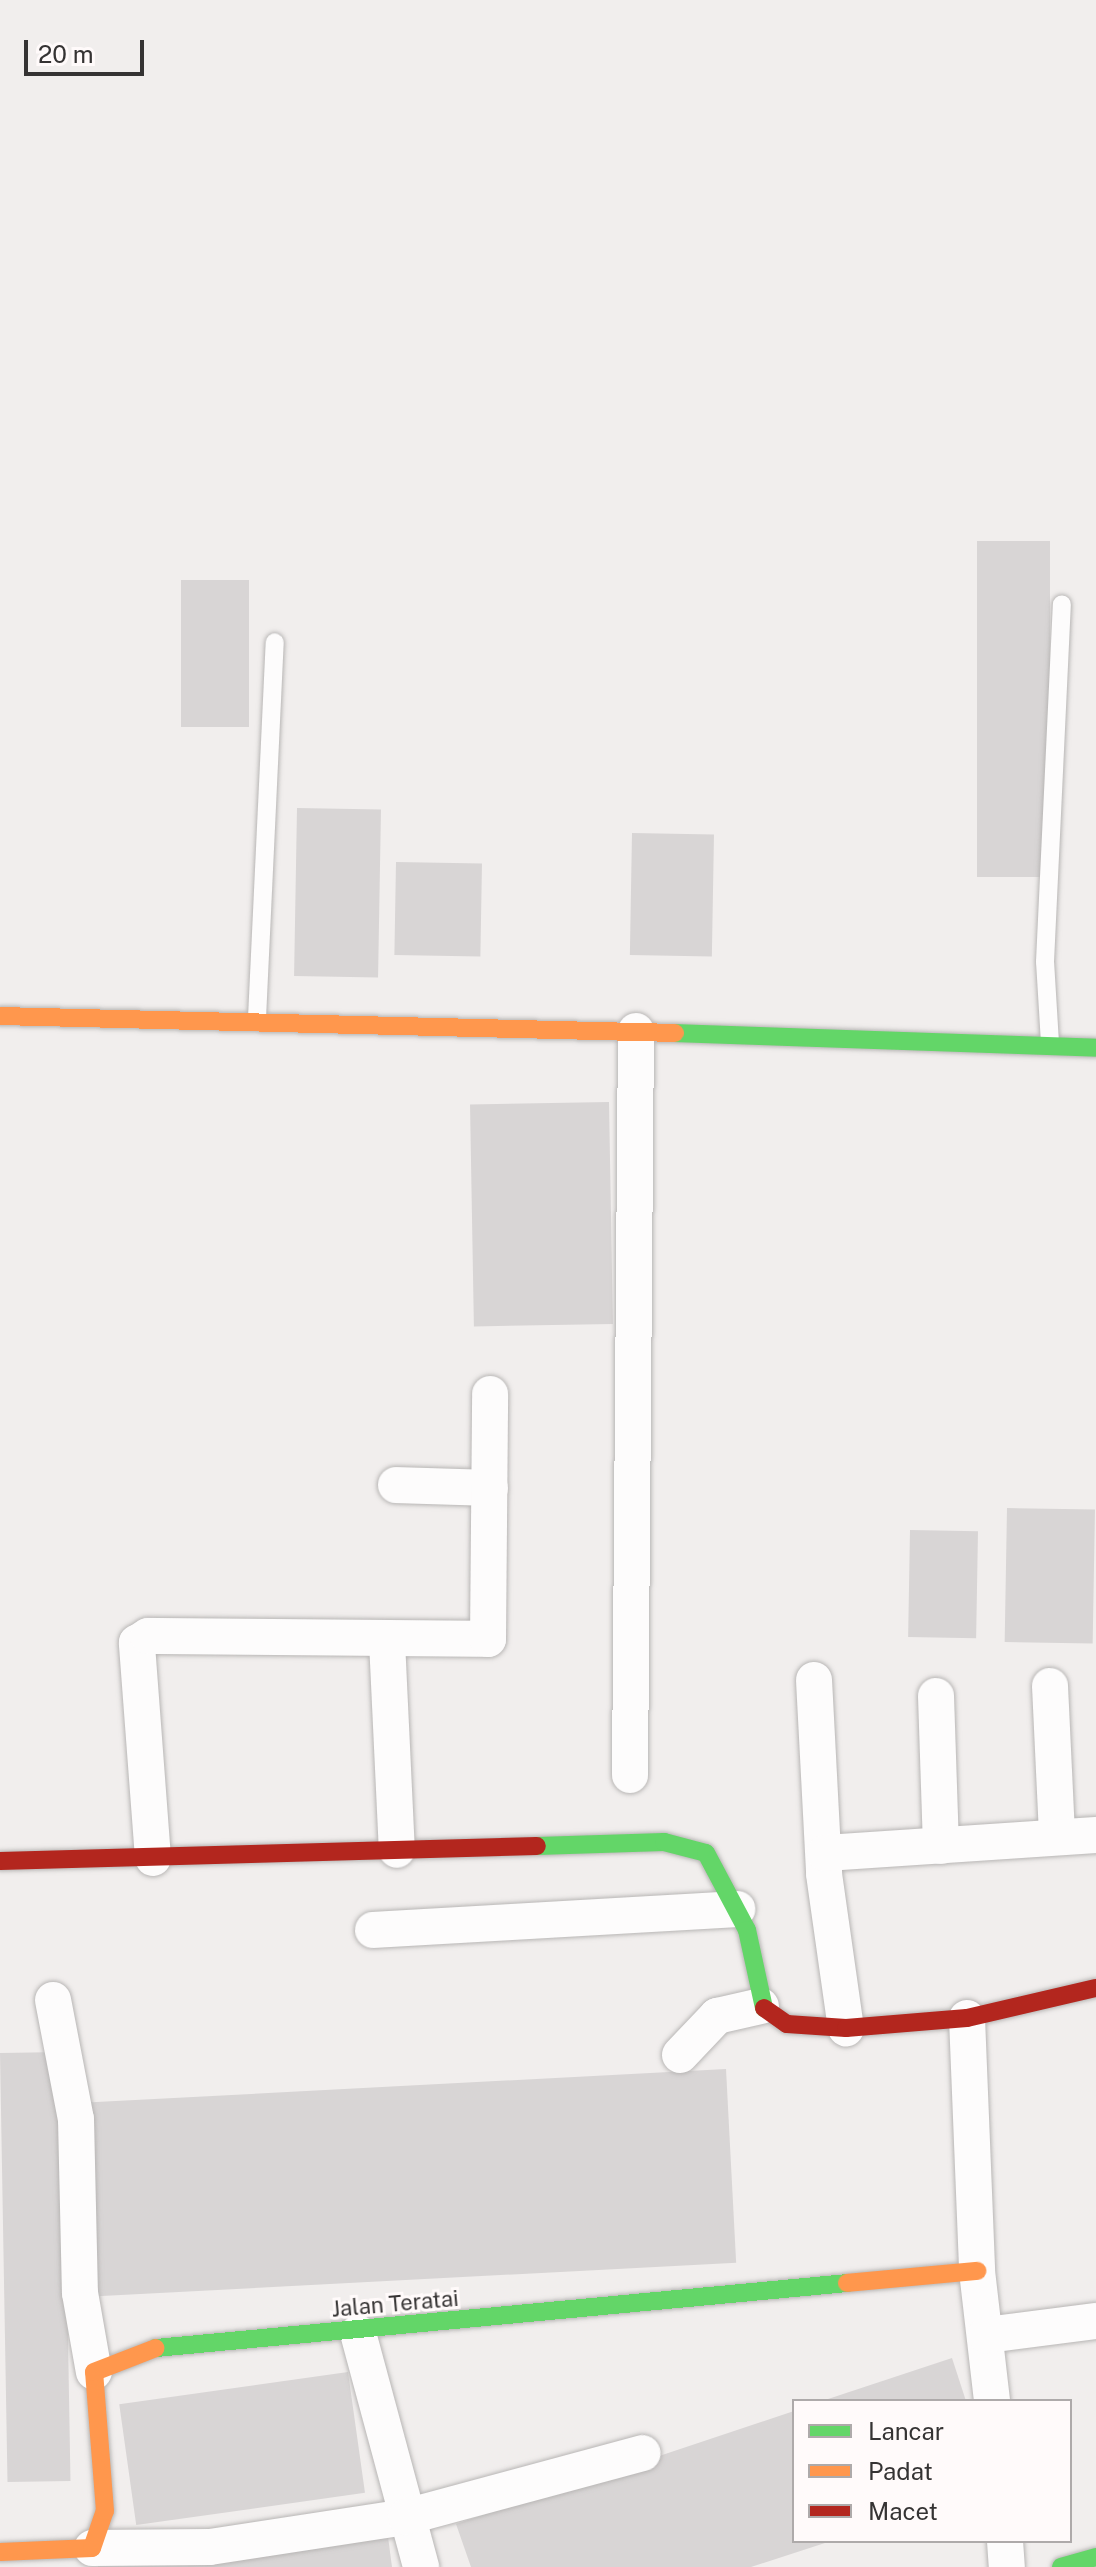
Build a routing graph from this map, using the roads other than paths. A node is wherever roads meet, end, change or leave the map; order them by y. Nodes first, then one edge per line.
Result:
1 (1062, 604) dead end
2 (275, 642) dead end
3 (0, 1016) edge
4 (257, 1018) junction
5 (636, 1031) junction
6 (1050, 1043) junction
7 (1096, 1048) edge
8 (490, 1394) dead end
9 (396, 1485) dead end
10 (490, 1488) junction
11 (387, 1641) junction
12 (814, 1680) dead end
13 (1050, 1686) dead end
14 (936, 1696) dead end
15 (630, 1775) dead end
16 (1096, 1835) edge
17 (1057, 1836) junction
18 (941, 1846) junction
19 (397, 1850) junction
20 (825, 1853) junction
21 (153, 1858) junction
22 (0, 1861) edge
23 (737, 1909) junction
24 (373, 1930) dead end
25 (1096, 1988) edge
26 (53, 2000) dead end
27 (761, 2006) junction
28 (967, 2018) junction
29 (846, 2028) junction
30 (680, 2055) dead end
31 (977, 2271) junction
32 (1096, 2321) edge
33 (358, 2333) junction
34 (986, 2335) junction
35 (94, 2372) junction
36 (992, 2399) edge
37 (643, 2453) dead end
38 (406, 2517) junction
39 (1005, 2543) edge
40 (92, 2548) junction
41 (0, 2552) edge
42 (1096, 2557) edge
43 (421, 2567) edge
44 (1007, 2567) edge
45 (1061, 2567) edge

1 - 6 lane
2 - 4 lane
3 - 4 street
4 - 5 street
5 - 6 street
5 - 15 street
6 - 7 street
8 - 10 street
9 - 10 street
10 - 11 street
11 - 19 street
11 - 21 street
12 - 20 street
13 - 17 street
14 - 18 street
16 - 17 street
17 - 18 street
18 - 20 street
19 - 21 street
19 - 23 street
20 - 29 street
21 - 22 street
23 - 24 street
23 - 27 street
25 - 28 street
26 - 35 street
27 - 29 street
27 - 30 street
28 - 29 street
28 - 31 street
31 - 33 street, Jalan Teratai
31 - 34 street
32 - 34 street
33 - 35 street, Jalan Teratai
33 - 38 street
34 - 36 street
35 - 40 street
37 - 38 street
38 - 40 street
38 - 43 street
39 - 44 street
40 - 41 street
42 - 45 street

